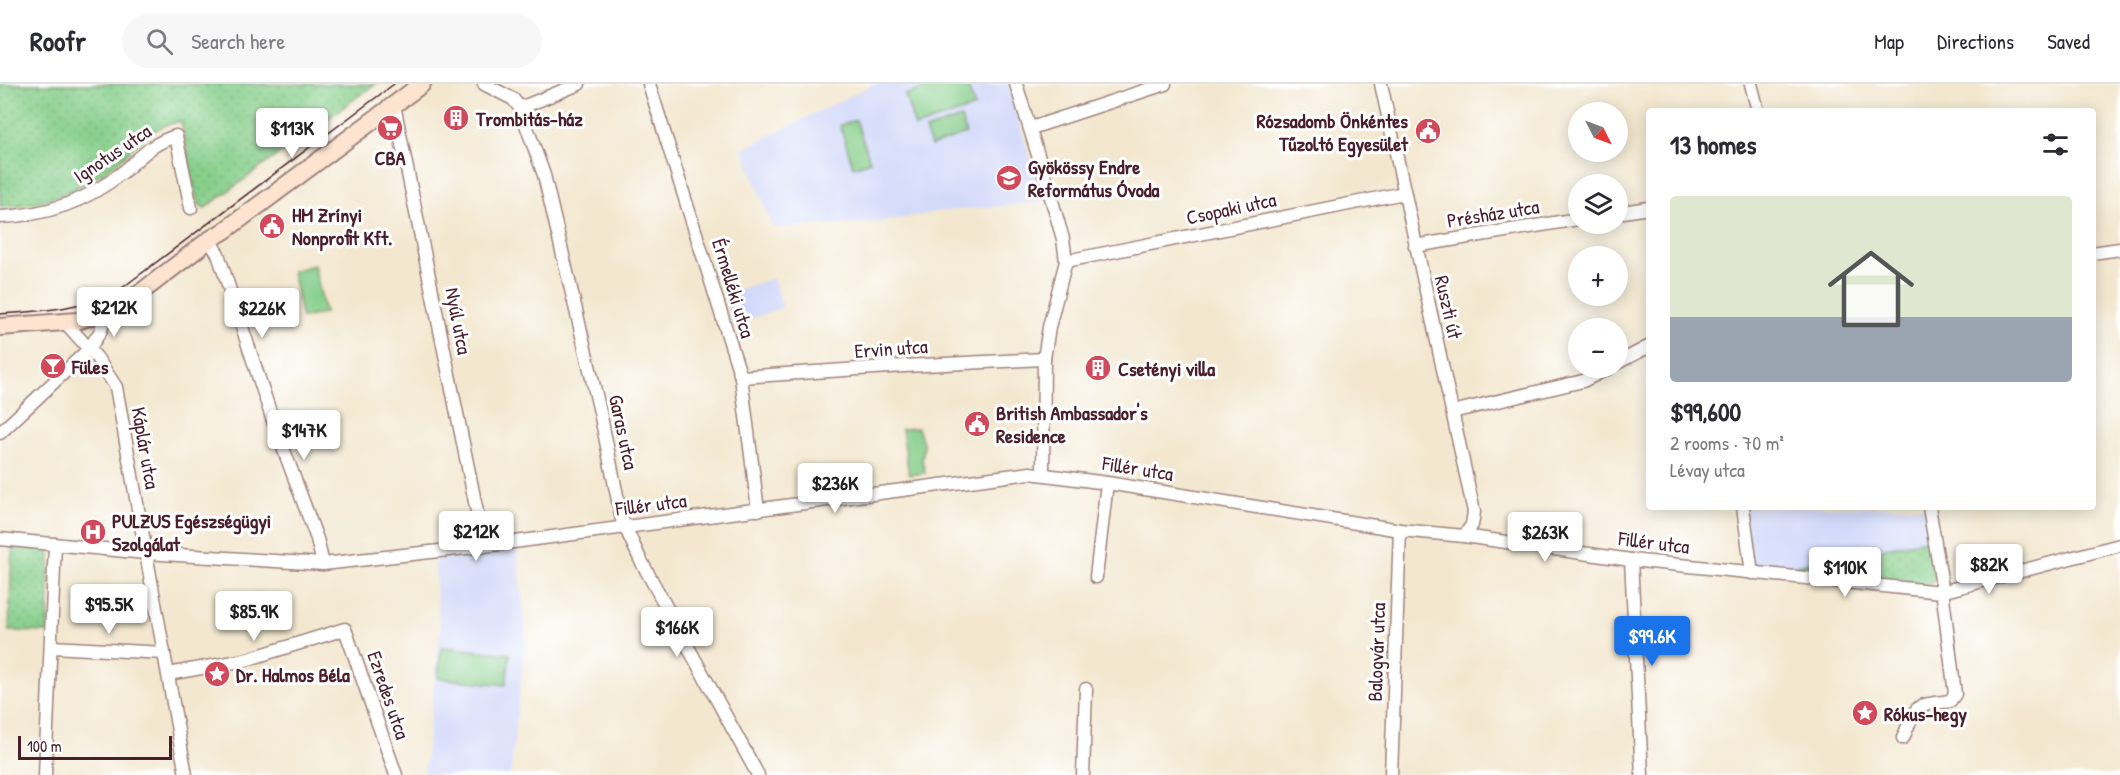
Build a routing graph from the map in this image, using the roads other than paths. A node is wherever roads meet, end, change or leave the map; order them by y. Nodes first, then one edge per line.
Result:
1 (422, 84) edge
2 (484, 84) edge
3 (579, 84) edge
4 (649, 84) edge
5 (1016, 84) edge
6 (1165, 84) edge
7 (1381, 84) edge
8 (1751, 84) edge
9 (394, 105) junction
10 (520, 108) junction
11 (1757, 108) edge
12 (1031, 128) junction
13 (1404, 193) junction
14 (191, 207) dead end
15 (1646, 208) edge
16 (1628, 211) edge
17 (0, 216) edge
18 (1568, 221) edge
19 (209, 240) junction
20 (1415, 246) junction
21 (2120, 249) edge
22 (2096, 252) edge
23 (1066, 261) junction
24 (108, 311) junction
25 (65, 322) junction
26 (0, 327) edge
27 (1646, 348) edge
28 (89, 349) junction
29 (1628, 357) edge
30 (1044, 359) junction
31 (741, 377) junction
32 (1589, 378) edge
33 (1452, 412) junction
34 (0, 433) edge
35 (1043, 473) junction
36 (1107, 483) junction
37 (758, 510) junction
38 (1743, 510) edge
39 (1929, 510) edge
40 (625, 528) junction
41 (1400, 530) junction
42 (1464, 536) junction
43 (0, 539) edge
44 (56, 544) junction
45 (2120, 544) edge
46 (484, 546) junction
47 (146, 553) junction
48 (1631, 560) junction
49 (323, 564) junction
50 (1752, 573) junction
51 (1096, 577) dead end
52 (1941, 592) junction
53 (52, 647) junction
54 (164, 653) junction
55 (168, 674) junction
56 (1086, 688) dead end
57 (1903, 738) dead end
58 (45, 775) edge
59 (186, 775) edge
60 (396, 775) edge
61 (758, 775) edge
62 (1083, 775) edge
63 (1391, 775) edge
64 (1642, 775) edge

1 - 9 main road
2 - 10 street
3 - 10 street
4 - 31 street, Érmelléki utca
5 - 12 street
6 - 12 street
7 - 13 street, Ruszti út
8 - 11 street
9 - 19 main road
9 - 46 street, Nyúl utca
10 - 40 street, Garas utca
12 - 23 street
13 - 20 street, Ruszti út
13 - 23 street, Csopaki utca
14 - 17 street, Ignotus utca
15 - 16 street
18 - 20 street, Présház utca
19 - 24 main road
19 - 49 street
20 - 33 street, Ruszti út
21 - 22 street
23 - 30 street
24 - 25 main road
24 - 28 street
25 - 26 main road
25 - 28 street, Káplár utca
27 - 29 street
28 - 34 street
28 - 47 street, Káplár utca
30 - 31 street, Ervin utca
30 - 35 street
31 - 37 street, Érmelléki utca
32 - 33 street
33 - 42 street, Ruszti út
35 - 36 street, Fillér utca
35 - 37 street, Fillér utca
36 - 41 street, Fillér utca
36 - 51 street
37 - 40 street, Fillér utca
38 - 50 street
39 - 52 street
40 - 46 street, Fillér utca
40 - 61 street, Garas utca
41 - 42 street, Fillér utca
41 - 63 street, Balogvár utca
42 - 48 street, Fillér utca
43 - 44 street, Fillér utca
44 - 47 street, Fillér utca
44 - 53 street
45 - 52 street, Fillér utca
46 - 49 street, Fillér utca
47 - 49 street, Fillér utca
47 - 54 street, Káplár utca
48 - 50 street, Fillér utca
48 - 64 street
50 - 52 street, Fillér utca
52 - 57 street
53 - 54 street
53 - 58 street
54 - 55 street, Káplár utca
55 - 59 street, Káplár utca
55 - 60 street, Ezredes utca
56 - 62 street

